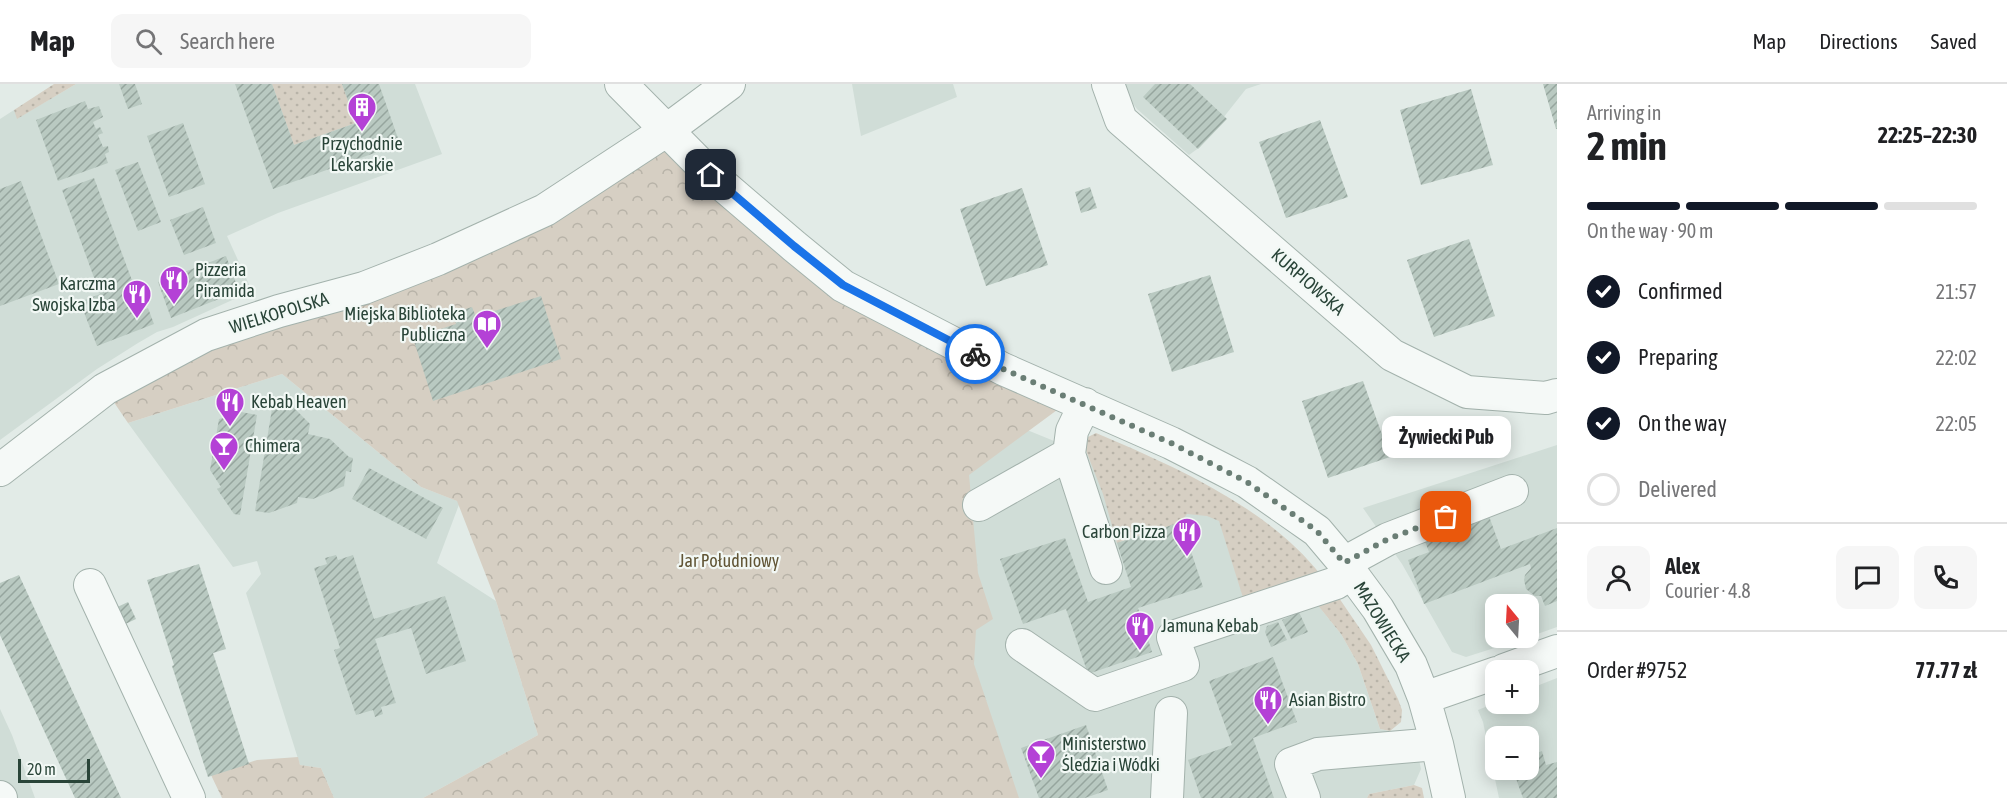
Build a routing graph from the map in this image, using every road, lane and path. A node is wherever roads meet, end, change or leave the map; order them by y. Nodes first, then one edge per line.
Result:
1 (621, 84) edge
2 (729, 84) edge
3 (1108, 84) edge
4 (667, 130) junction
5 (1557, 395) edge
6 (1084, 404) junction
7 (1069, 454) junction
8 (0, 470) edge
9 (1512, 491) dead end
10 (979, 505) dead end
11 (1106, 568) dead end
12 (1348, 568) junction
13 (90, 585) dead end
14 (1022, 645) dead end
15 (1557, 651) edge
16 (1532, 660) edge
17 (1485, 677) edge
18 (1424, 698) junction
19 (1171, 713) dead end
20 (1437, 744) junction
21 (189, 798) edge
22 (1167, 798) edge
23 (1304, 798) edge
24 (1449, 798) edge

1 - 4 street, MAZOWIECKA
2 - 4 street, WIELKOPOLSKA
3 - 5 street, KURPIOWSKA
4 - 6 street, MAZOWIECKA
4 - 8 street, WIELKOPOLSKA
6 - 7 street
6 - 12 street, MAZOWIECKA
7 - 10 street
7 - 11 street
9 - 12 street
12 - 14 street
12 - 18 street, MAZOWIECKA
13 - 21 street
15 - 16 street
17 - 18 street
18 - 20 street, MAZOWIECKA
19 - 22 street
20 - 23 street
20 - 24 street, MAZOWIECKA

